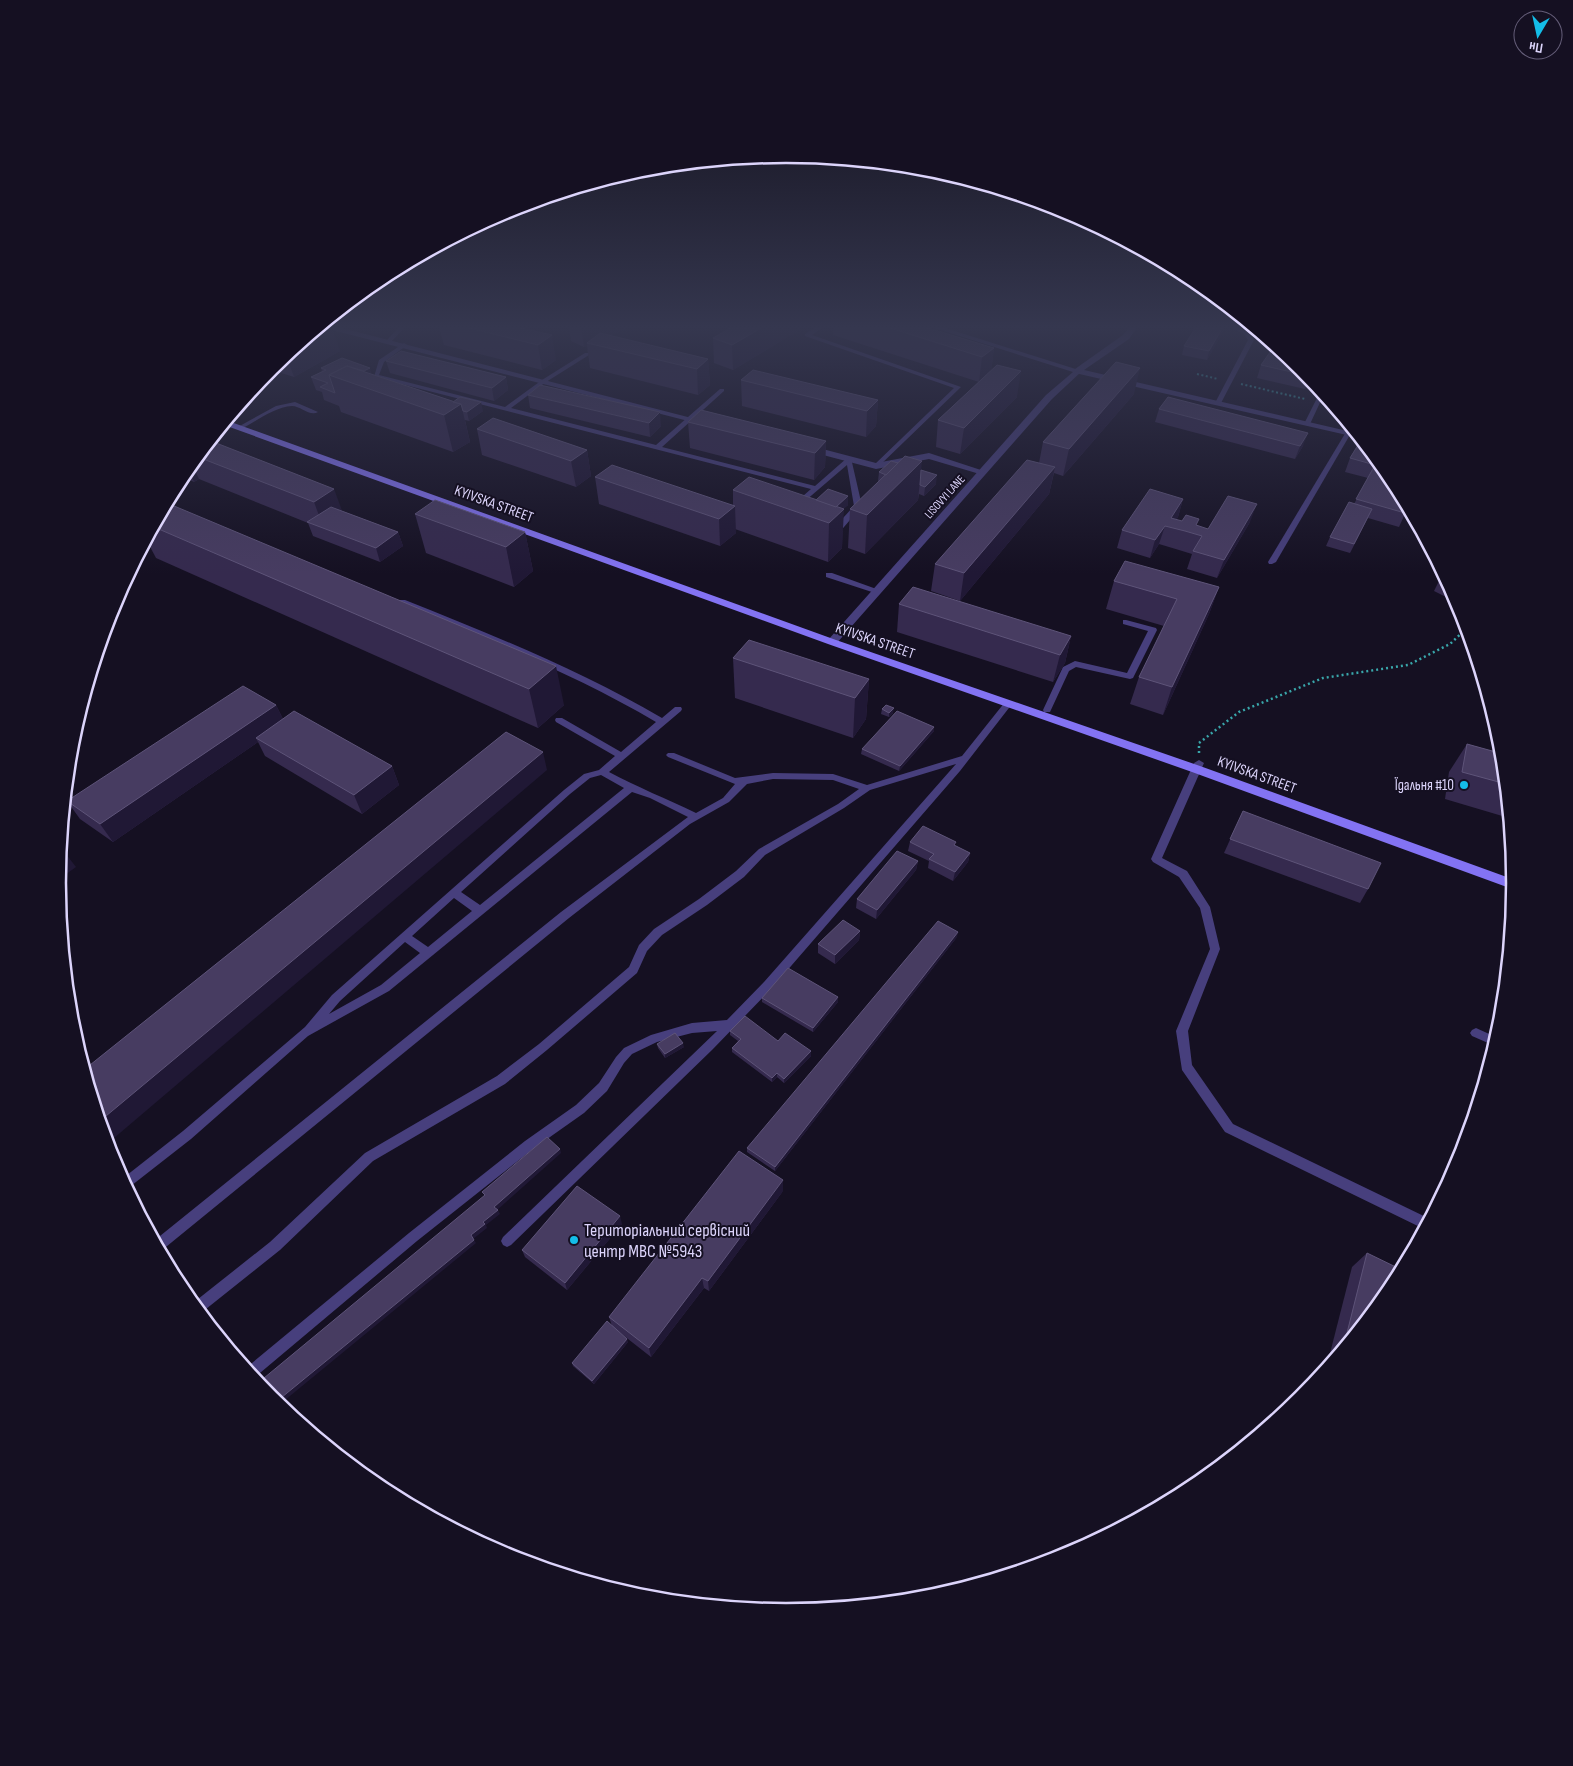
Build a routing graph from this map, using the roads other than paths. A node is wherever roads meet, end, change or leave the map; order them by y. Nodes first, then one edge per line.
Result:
1 (273, 409) edge
2 (309, 409) edge
3 (508, 409) edge
4 (656, 409) edge
5 (700, 409) edge
6 (934, 409) edge
7 (1038, 409) edge
8 (1245, 409) edge
9 (1314, 409) edge
10 (315, 412) dead end
11 (690, 418) junction
12 (234, 421) edge
13 (232, 424) edge
14 (1307, 424) junction
15 (242, 426) junction
16 (718, 426) edge
17 (1348, 433) joint
18 (802, 447) edge
19 (657, 448) junction
20 (849, 459) junction
21 (876, 466) junction
22 (983, 472) junction
23 (816, 488) junction
24 (792, 511) edge
25 (823, 532) edge
26 (1272, 562) dead end
27 (829, 575) dead end
28 (878, 591) junction
29 (392, 597) edge
30 (1126, 622) dead end
31 (835, 640) junction
32 (1066, 660) edge
33 (1075, 664) junction
34 (1008, 704) junction
35 (678, 708) dead end
36 (1046, 710) junction
37 (559, 720) dead end
38 (662, 722) junction
39 (671, 755) dead end
40 (621, 756) junction
41 (966, 758) junction
42 (1197, 766) junction
43 (602, 772) junction
44 (744, 781) junction
45 (631, 788) junction
46 (867, 788) junction
47 (696, 817) junction
48 (1507, 873) edge
49 (1507, 882) edge
50 (453, 892) junction
51 (480, 910) junction
52 (404, 936) junction
53 (428, 953) junction
54 (729, 1025) junction
55 (304, 1033) junction
56 (1476, 1034) dead end
57 (1489, 1039) edge
58 (131, 1180) edge
59 (1422, 1221) edge
60 (163, 1242) edge
61 (507, 1242) dead end
62 (203, 1304) edge
63 (255, 1369) edge

1 - 15 lane
2 - 10 lane
3 - 19 lane
4 - 11 street
5 - 11 lane
6 - 21 lane
7 - 22 street, LISOVYI LANE
8 - 14 street
9 - 14 lane
11 - 16 street
11 - 19 lane
12 - 15 main road, KYIVSKA STREET
13 - 15 main road, KYIVSKA STREET
14 - 17 street
15 - 31 main road, KYIVSKA STREET
17 - 26 lane
18 - 20 street
19 - 23 lane
20 - 21 street
20 - 23 lane
20 - 25 lane
21 - 22 street
22 - 28 street, LISOVYI LANE
23 - 24 lane
27 - 28 lane
28 - 31 street, LISOVYI LANE
29 - 38 lane
30 - 33 lane
31 - 34 main road, KYIVSKA STREET
31 - 36 main road, KYIVSKA STREET
32 - 33 lane
33 - 36 lane
34 - 41 lane
34 - 42 main road, KYIVSKA STREET
35 - 38 lane
36 - 42 main road, KYIVSKA STREET
37 - 40 lane
38 - 40 lane
39 - 44 lane
40 - 43 lane
41 - 46 lane
41 - 54 lane
42 - 48 main road, KYIVSKA STREET
42 - 49 main road, KYIVSKA STREET
42 - 59 lane
43 - 45 lane
43 - 50 lane
44 - 46 lane
44 - 47 lane
45 - 47 lane
45 - 51 lane
46 - 62 lane
47 - 60 lane
50 - 51 lane
50 - 52 lane
51 - 53 lane
52 - 53 lane
52 - 55 lane
53 - 55 lane
54 - 61 lane
54 - 63 lane
55 - 58 lane
56 - 57 lane

